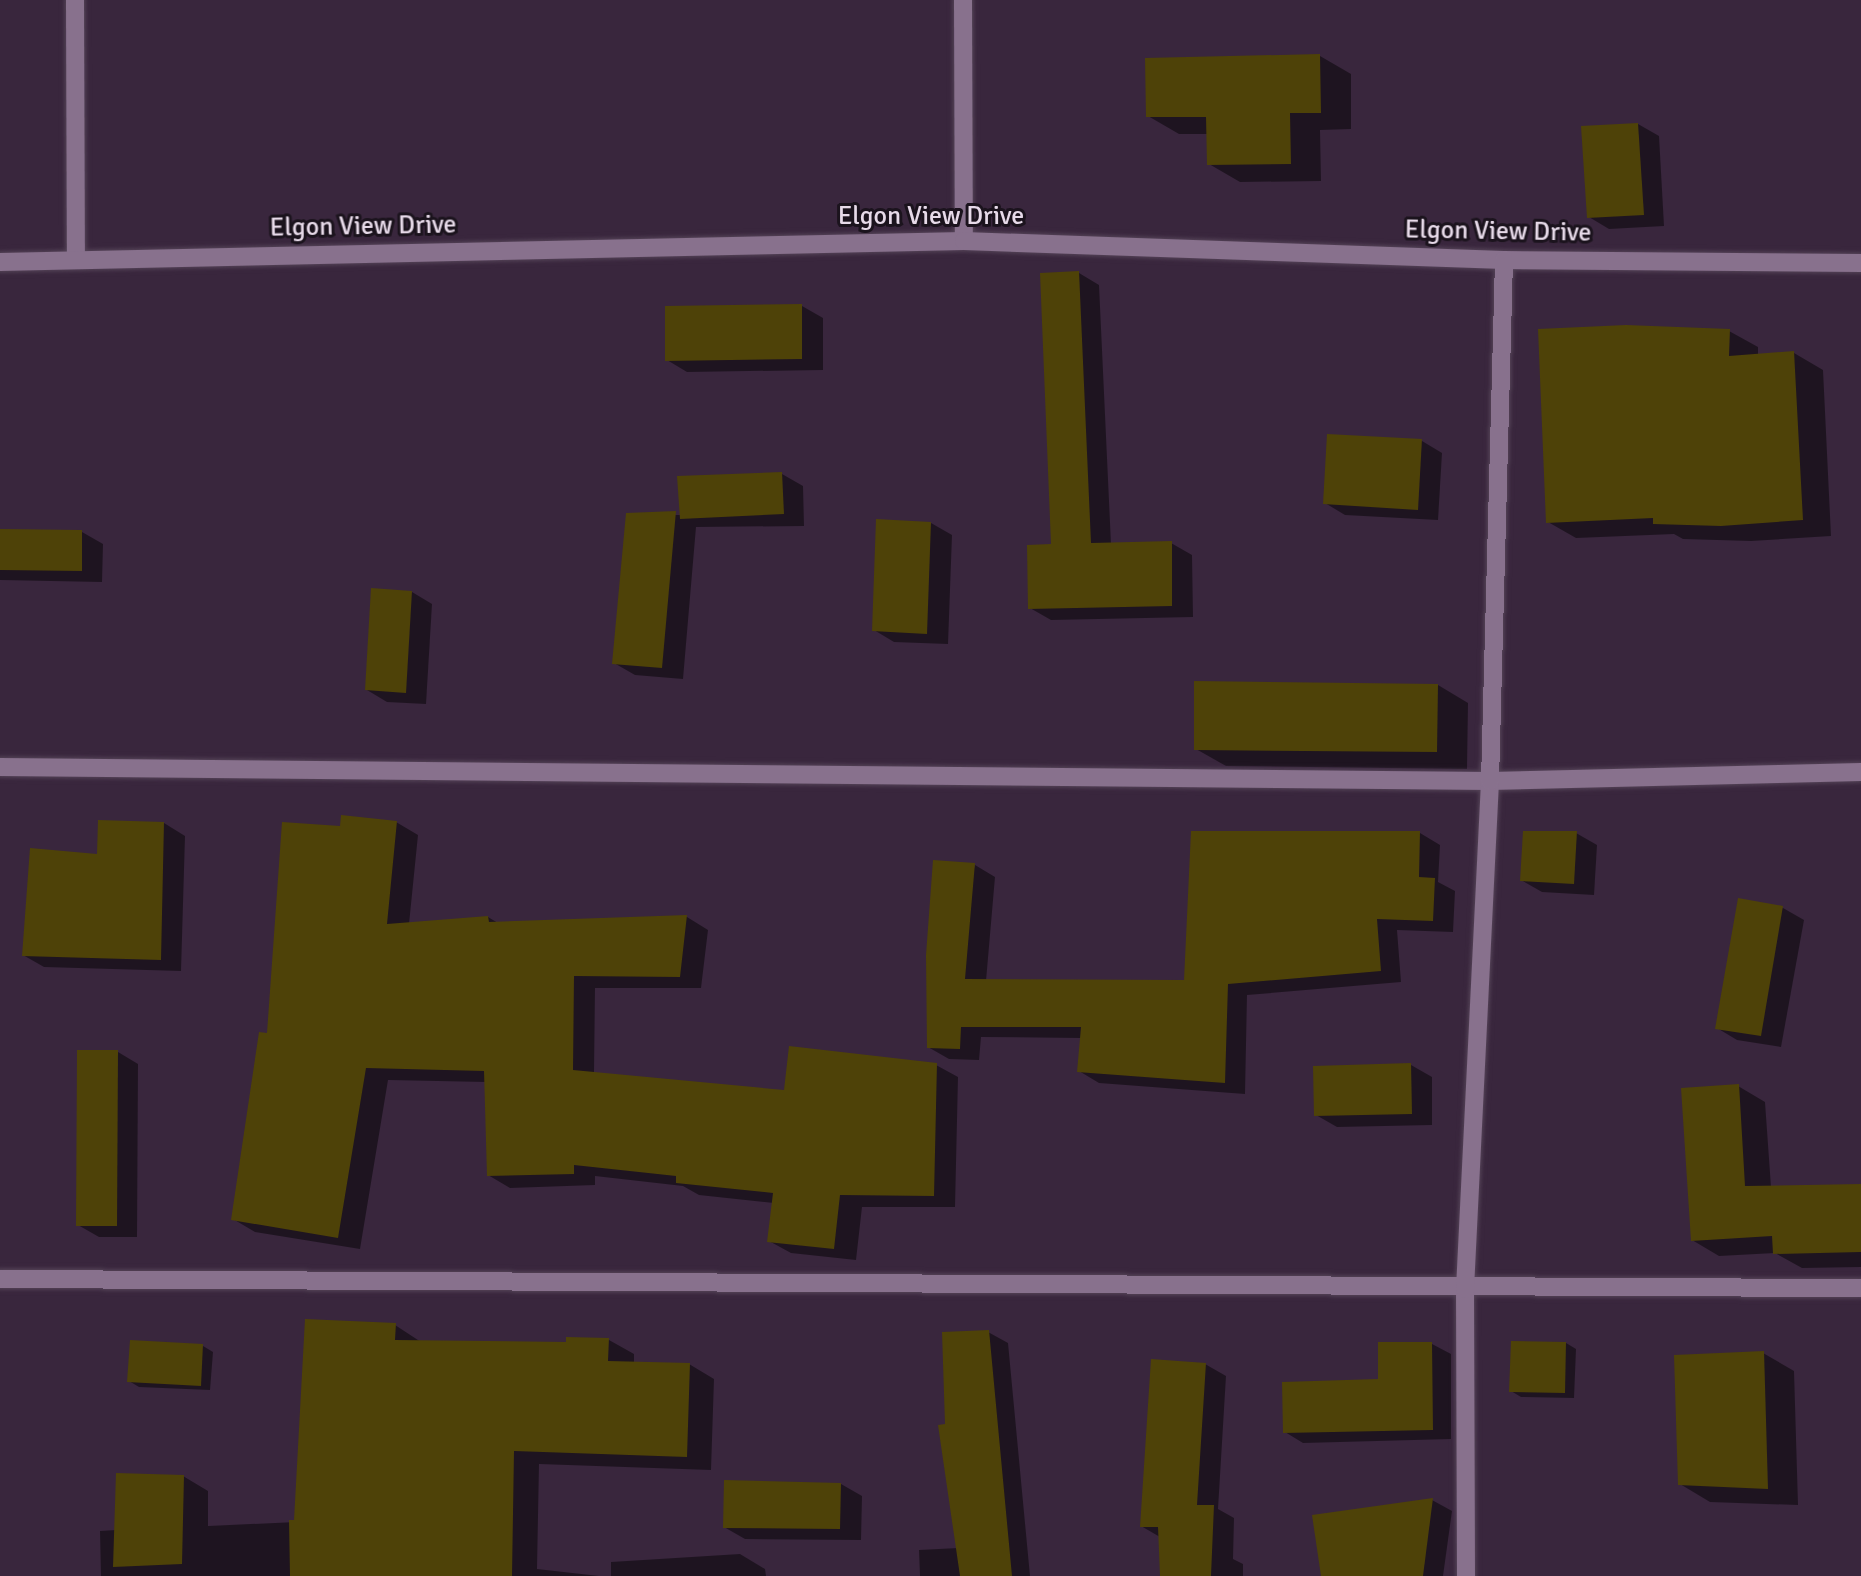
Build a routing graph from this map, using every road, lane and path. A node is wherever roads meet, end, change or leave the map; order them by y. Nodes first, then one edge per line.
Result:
1 (75, 0) edge
2 (963, 0) edge
3 (964, 241) junction
4 (75, 260) junction
5 (1504, 260) junction
6 (0, 261) edge
7 (1861, 262) edge
8 (0, 767) edge
9 (1861, 772) edge
10 (1489, 780) junction
11 (0, 1279) edge
12 (1861, 1288) edge
13 (1465, 1289) junction
14 (1466, 1576) edge

1 - 4 street
2 - 3 street
3 - 4 street, Elgon View Drive
3 - 5 street, Elgon View Drive
4 - 6 street, Elgon View Drive
5 - 7 street, Elgon View Drive
5 - 10 street
8 - 10 street
9 - 10 street
10 - 13 street
11 - 13 street
12 - 13 street
13 - 14 street

